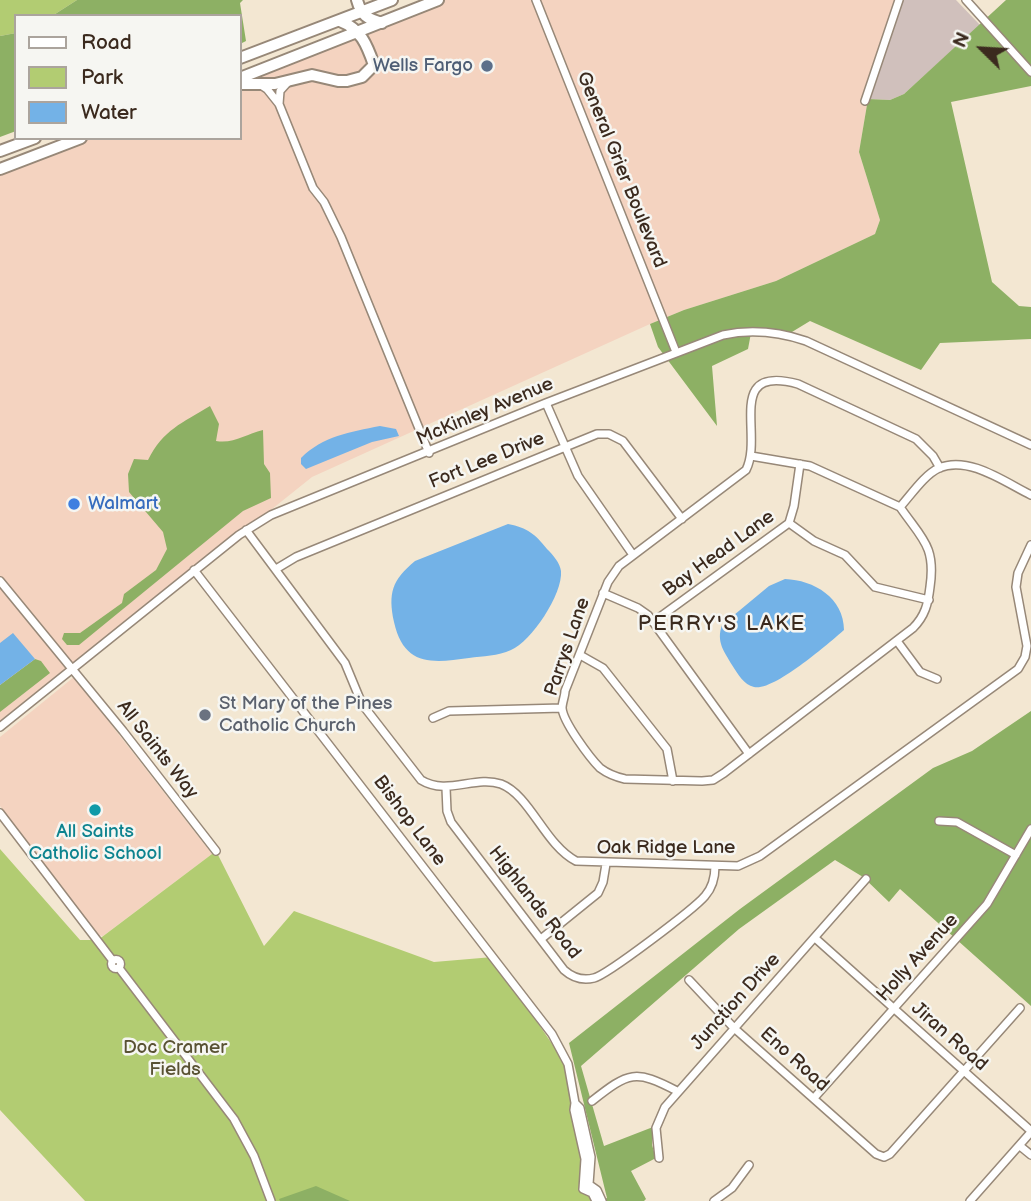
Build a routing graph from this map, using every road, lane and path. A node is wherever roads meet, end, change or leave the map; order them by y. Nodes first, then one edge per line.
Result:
1 (356, 0) edge
2 (393, 0) edge
3 (438, 0) edge
4 (536, 0) edge
5 (898, 0) edge
6 (966, 0) edge
7 (361, 13) junction
8 (340, 22) junction
9 (382, 23) junction
10 (359, 32) junction
11 (242, 57) edge
12 (1031, 72) edge
13 (242, 77) edge
14 (289, 80) junction
15 (242, 84) edge
16 (260, 85) junction
17 (865, 101) dead end
18 (279, 104) junction
19 (30, 140) edge
20 (76, 140) edge
21 (0, 151) edge
22 (0, 169) edge
23 (676, 352) junction
24 (546, 403) junction
25 (1031, 444) edge
26 (565, 447) junction
27 (429, 453) junction
28 (751, 456) junction
29 (800, 464) junction
30 (940, 468) junction
31 (1031, 495) edge
32 (900, 507) junction
33 (682, 519) junction
34 (789, 523) junction
35 (246, 530) junction
36 (1030, 548) edge
37 (633, 555) junction
38 (276, 569) junction
39 (194, 570) junction
40 (0, 580) edge
41 (603, 593) junction
42 (929, 600) junction
43 (653, 622) junction
44 (897, 641) junction
45 (1029, 646) edge
46 (580, 655) junction
47 (72, 669) junction
48 (937, 679) dead end
49 (562, 708) junction
50 (433, 718) dead end
51 (0, 727) edge
52 (749, 754) junction
53 (673, 781) junction
54 (446, 788) junction
55 (0, 813) edge
56 (939, 821) dead end
57 (1031, 829) edge
58 (216, 851) dead end
59 (1016, 855) junction
60 (606, 864) junction
61 (715, 866) junction
62 (866, 879) dead end
63 (815, 937) junction
64 (541, 939) junction
65 (689, 980) dead end
66 (1020, 1008) dead end
67 (894, 1009) junction
68 (734, 1028) junction
69 (964, 1070) junction
70 (677, 1091) junction
71 (814, 1098) junction
72 (592, 1101) dead end
73 (1031, 1132) edge
74 (1020, 1146) junction
75 (1031, 1155) edge
76 (659, 1158) dead end
77 (750, 1165) dead end
78 (585, 1185) junction
79 (271, 1201) edge
80 (596, 1201) edge
81 (602, 1201) edge
82 (714, 1201) edge
83 (970, 1201) edge

1 - 7 highway
2 - 7 highway
3 - 9 highway
4 - 23 street, General Grier Boulevard
5 - 17 street
6 - 12 street
7 - 8 highway
7 - 9 highway
8 - 10 highway
8 - 11 highway
9 - 10 highway
10 - 13 highway
10 - 14 highway
14 - 16 highway
14 - 18 street
15 - 16 highway
16 - 18 street
18 - 27 street
19 - 21 highway
20 - 22 highway
23 - 24 street, McKinley Avenue
23 - 25 street, McKinley Avenue
24 - 26 street
24 - 27 street, McKinley Avenue
26 - 33 street, Fort Lee Drive
26 - 37 street
26 - 38 street, Fort Lee Drive
27 - 35 street, McKinley Avenue
28 - 29 street
28 - 30 street
28 - 33 street, Parrys Lane
29 - 32 street
29 - 34 street, Bay Head Lane
30 - 31 street
30 - 32 street
32 - 42 street, Parrys Lane
33 - 37 street, Parrys Lane
34 - 42 street
34 - 43 street, Bay Head Lane
35 - 38 street
35 - 39 street, McKinley Avenue
36 - 45 street, Oak Ridge Lane
37 - 41 street, Parrys Lane
38 - 54 street
39 - 47 street, McKinley Avenue
39 - 78 street, Bishop Lane
40 - 47 street, All Saints Way
41 - 43 street
41 - 46 street, Parrys Lane
42 - 44 street, Parrys Lane
43 - 52 street
44 - 48 street
44 - 52 street, Parrys Lane
45 - 61 street, Oak Ridge Lane
46 - 49 street, Parrys Lane
46 - 53 street
47 - 51 street, McKinley Avenue
47 - 58 street, All Saints Way
49 - 50 street
49 - 53 street, Parrys Lane
52 - 53 street, Parrys Lane
54 - 60 street, Oak Ridge Lane
54 - 64 street, Highlands Road
55 - 79 street
56 - 59 street
57 - 59 street, Holly Avenue
59 - 67 street, Holly Avenue
60 - 61 street, Oak Ridge Lane
60 - 64 street
61 - 64 street, Highlands Road
62 - 63 street, Junction Drive
63 - 67 street, Jiran Road
63 - 68 street, Junction Drive
65 - 68 street, Eno Road
66 - 69 street
67 - 69 street, Jiran Road
67 - 71 street, Holly Avenue
68 - 70 street, Junction Drive
68 - 71 street, Eno Road
69 - 71 street, Eno Road
69 - 73 street, Jiran Road
70 - 72 street
70 - 76 street, Junction Drive
73 - 74 street
74 - 75 street
74 - 83 street
77 - 82 street
78 - 80 street
78 - 81 street

